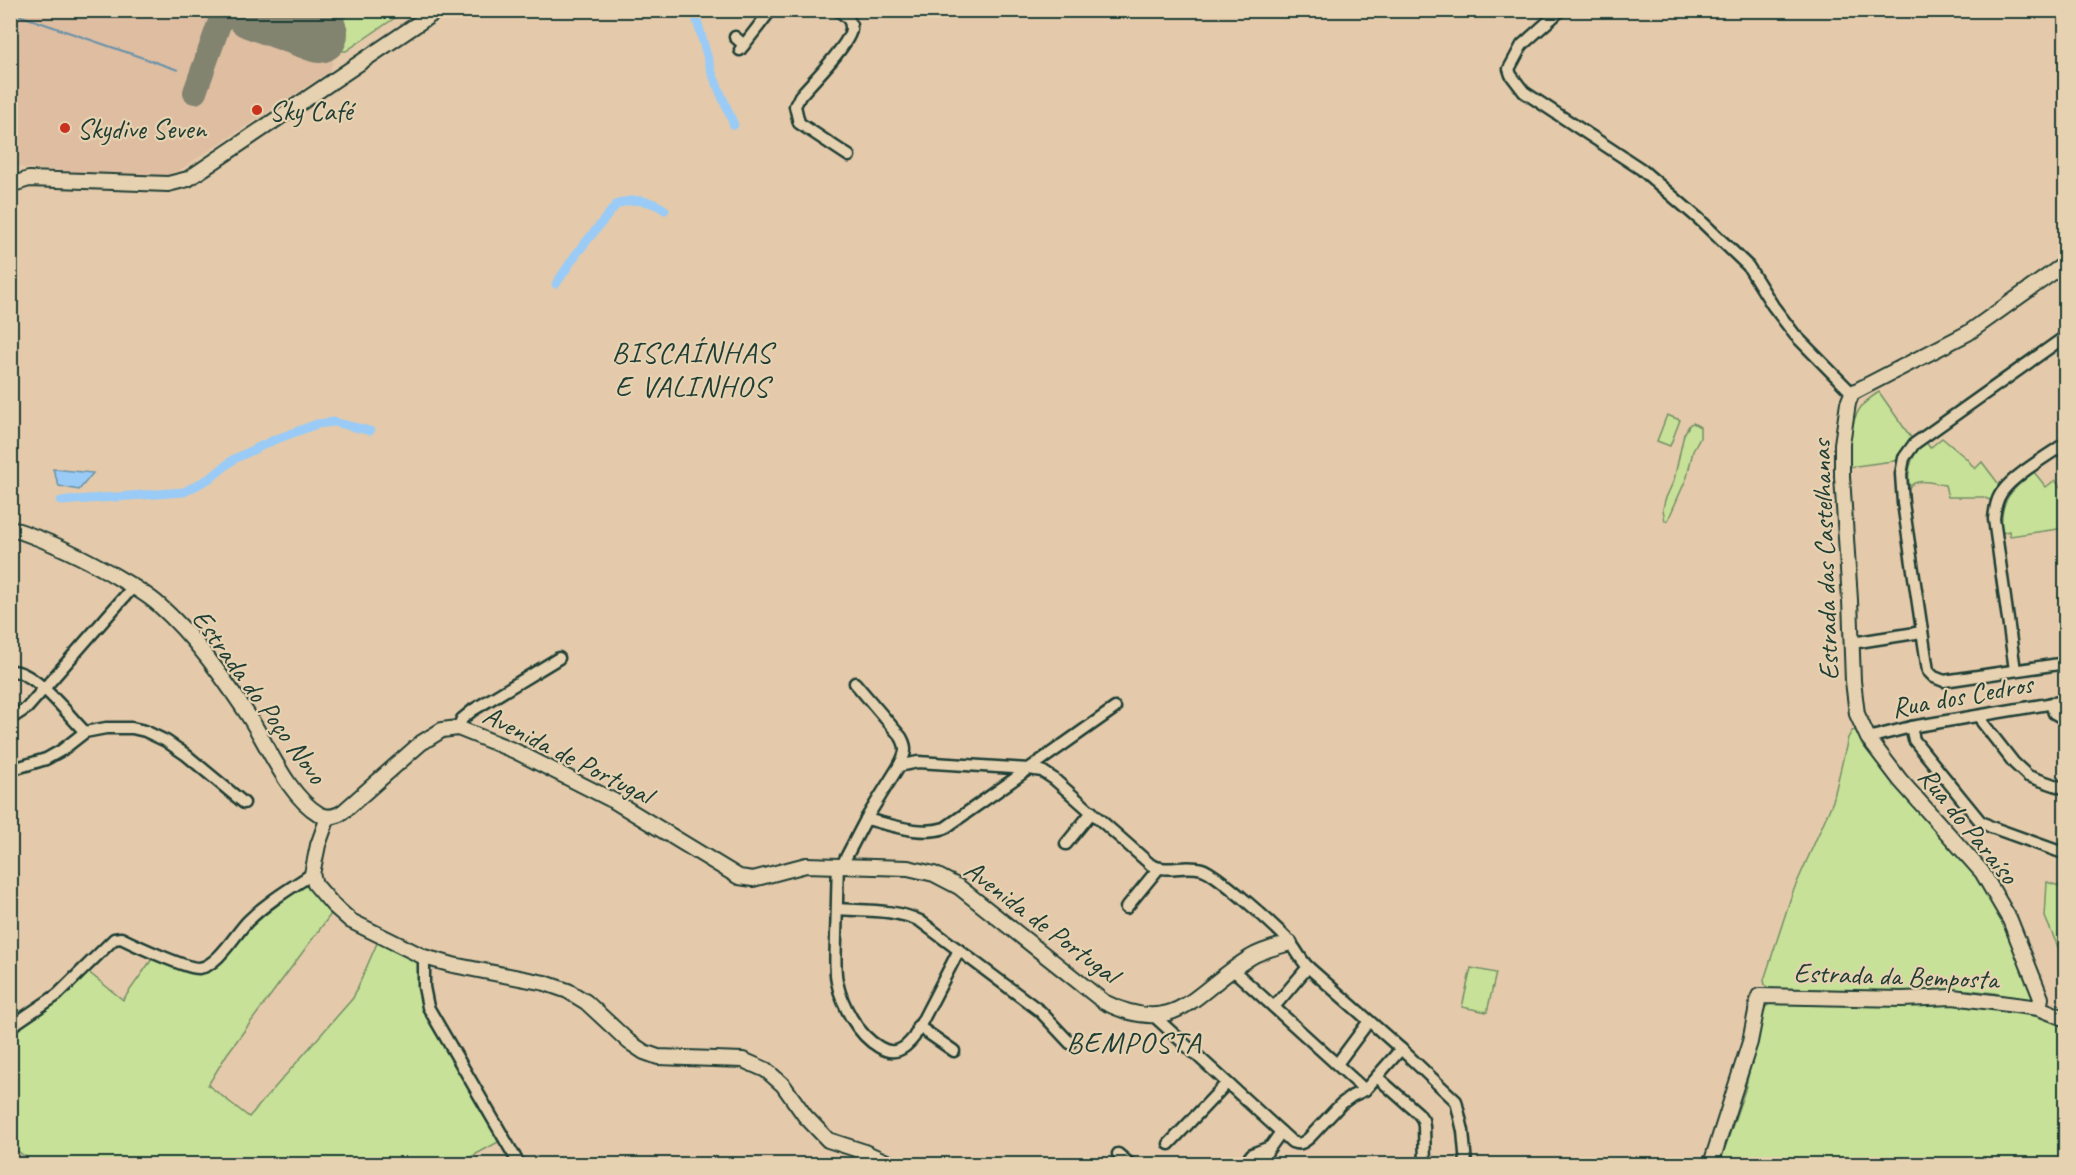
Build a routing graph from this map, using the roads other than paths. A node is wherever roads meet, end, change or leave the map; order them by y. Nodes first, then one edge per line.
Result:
1 (438, 10) edge
2 (771, 10) edge
3 (838, 10) edge
4 (1562, 10) edge
5 (735, 37) dead end
6 (849, 156) dead end
7 (10, 174) edge
8 (29, 179) junction
9 (10, 185) edge
10 (2065, 266) edge
11 (2066, 336) edge
12 (1852, 393) junction
13 (2066, 443) edge
14 (10, 528) edge
15 (133, 587) junction
16 (1922, 632) junction
17 (1852, 643) junction
18 (559, 658) dead end
19 (2066, 663) edge
20 (2015, 670) junction
21 (10, 671) edge
22 (855, 683) dead end
23 (44, 689) junction
24 (2066, 701) edge
25 (2051, 704) junction
26 (1115, 708) dead end
27 (1857, 714) joint
28 (1982, 716) junction
29 (10, 718) edge
30 (2066, 720) edge
31 (1911, 727) junction
32 (458, 728) junction
33 (84, 732) junction
34 (1868, 738) junction
35 (899, 766) junction
36 (1029, 769) junction
37 (10, 770) edge
38 (2066, 789) edge
39 (244, 803) dead end
40 (1092, 812) junction
41 (328, 817) junction
42 (866, 819) junction
43 (1066, 844) dead end
44 (2066, 854) edge
45 (840, 865) junction
46 (1158, 869) junction
47 (312, 874) junction
48 (1126, 908) dead end
49 (837, 909) junction
50 (1290, 943) junction
51 (959, 950) junction
52 (424, 957) junction
53 (1308, 968) junction
54 (1233, 970) junction
55 (1274, 1007) junction
56 (2039, 1008) junction
57 (1155, 1017) junction
58 (2066, 1019) edge
59 (1369, 1021) junction
60 (918, 1026) junction
61 (10, 1027) edge
62 (1070, 1043) dead end
63 (1401, 1049) junction
64 (954, 1051) dead end
65 (1337, 1064) junction
66 (1377, 1077) junction
67 (1227, 1083) junction
68 (1365, 1090) junction
69 (1281, 1132) junction
70 (1169, 1144) dead end
71 (1270, 1147) junction
72 (1118, 1154) dead end
73 (519, 1164) edge
74 (891, 1164) edge
75 (1130, 1164) edge
76 (1244, 1164) edge
77 (1265, 1164) edge
78 (1425, 1164) edge
79 (1466, 1164) edge
80 (1711, 1164) edge

1 - 8 street
2 - 5 street
3 - 6 street
4 - 12 street
7 - 8 street
8 - 9 street
10 - 12 street
11 - 16 street
12 - 17 street, Estrada das Castelhanas
13 - 20 street
14 - 15 street, Estrada do Poço Novo
15 - 23 street
15 - 41 street, Estrada do Poço Novo
16 - 17 street
16 - 20 street
17 - 27 street, Estrada das Castelhanas
18 - 32 street
19 - 20 street
21 - 23 street
22 - 35 street
23 - 29 street
23 - 33 street
24 - 25 street, Rua dos Cedros
25 - 28 street, Rua dos Cedros
25 - 30 street
26 - 36 street
27 - 34 street, Rua do Paraíso
28 - 31 street, Rua dos Cedros
28 - 38 street
31 - 34 street, Rua dos Cedros
31 - 44 street
32 - 41 street, Estrada do Poço Novo
32 - 45 street, Avenida de Portugal
33 - 37 street
33 - 39 street
34 - 56 street, Rua do Paraíso
35 - 36 street
35 - 42 street
36 - 40 street
36 - 42 street
40 - 43 street
40 - 46 street
41 - 47 street
42 - 45 street
45 - 49 street
45 - 57 street, Avenida de Portugal
46 - 48 street
46 - 50 street
47 - 52 street
47 - 61 street
49 - 51 street
49 - 60 street
50 - 53 street
50 - 54 street, Avenida de Portugal
51 - 60 street
51 - 62 street
52 - 73 street
52 - 74 street
53 - 55 street
53 - 59 street
54 - 55 street
54 - 57 street, Avenida de Portugal
55 - 65 street
56 - 58 street, Estrada da Bemposta
56 - 80 street, Estrada da Bemposta
57 - 67 street
59 - 63 street
59 - 65 street
60 - 64 street
63 - 66 street
63 - 79 street
65 - 68 street
66 - 68 street
66 - 78 street
67 - 69 street
67 - 70 street
68 - 69 street
69 - 71 street
71 - 76 street
71 - 77 street
72 - 75 street

